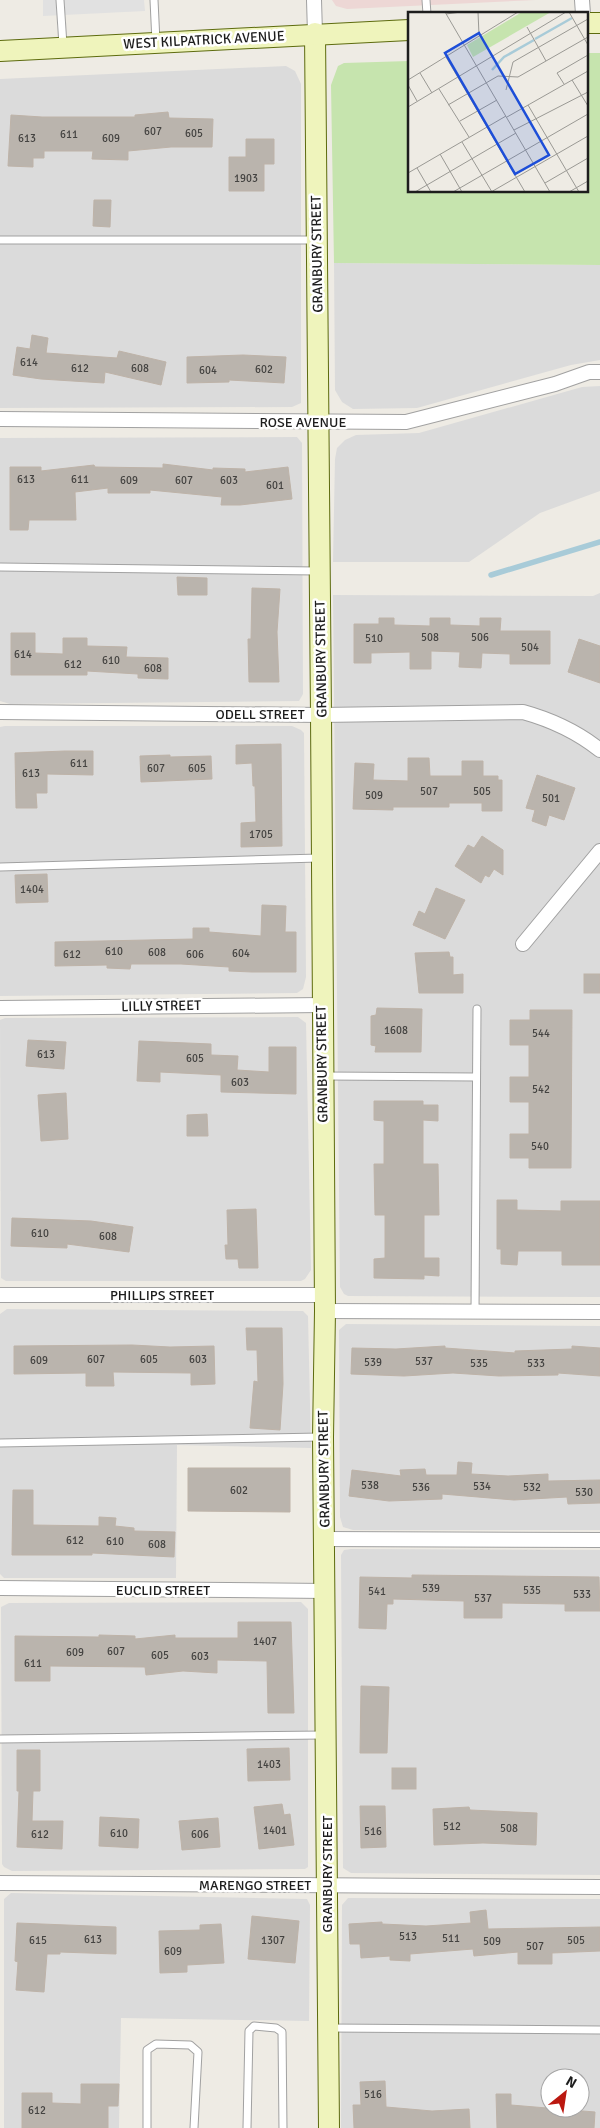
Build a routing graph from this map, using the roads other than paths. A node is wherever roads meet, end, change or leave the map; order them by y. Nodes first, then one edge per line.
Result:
1 (60, 0) edge
2 (154, 0) edge
3 (314, 0) edge
4 (408, 30) edge
5 (315, 34) junction
6 (156, 43) junction
7 (63, 48) junction
8 (0, 51) edge
9 (0, 240) edge
10 (316, 240) junction
11 (600, 372) edge
12 (0, 420) edge
13 (319, 423) junction
14 (0, 567) edge
15 (320, 571) junction
16 (0, 712) edge
17 (322, 715) junction
18 (600, 750) edge
19 (600, 852) edge
20 (322, 858) junction
21 (0, 867) edge
22 (523, 944) dead end
23 (322, 1005) junction
24 (0, 1008) edge
25 (476, 1009) dead end
26 (323, 1076) junction
27 (476, 1078) junction
28 (0, 1295) edge
29 (325, 1303) junction
30 (475, 1312) junction
31 (600, 1312) edge
32 (323, 1437) junction
33 (0, 1443) edge
34 (325, 1539) junction
35 (600, 1540) edge
36 (0, 1588) edge
37 (326, 1590) junction
38 (326, 1735) junction
39 (0, 1739) edge
40 (0, 1883) edge
41 (327, 1885) junction
42 (600, 1887) edge
43 (328, 2028) junction
44 (600, 2030) edge
45 (147, 2128) edge
46 (194, 2128) edge
47 (247, 2128) edge
48 (283, 2128) edge
49 (329, 2128) edge

1 - 7 lane
2 - 6 lane
3 - 5 street, GRANBURY STREET
4 - 5 street, WEST KILPATRICK AVENUE
5 - 6 street, WEST KILPATRICK AVENUE
5 - 10 street, GRANBURY STREET
6 - 7 street, WEST KILPATRICK AVENUE
7 - 8 street, WEST KILPATRICK AVENUE
9 - 10 lane
10 - 13 street, GRANBURY STREET
11 - 13 street, ROSE AVENUE
12 - 13 street, ROSE AVENUE
13 - 15 street, GRANBURY STREET
14 - 15 lane
15 - 17 street, GRANBURY STREET
16 - 17 street, ODELL STREET
17 - 18 street, ODELL STREET
17 - 20 street, GRANBURY STREET
19 - 22 street
20 - 21 lane
20 - 23 street, GRANBURY STREET
23 - 24 street, LILLY STREET
23 - 26 street, GRANBURY STREET
25 - 27 lane
26 - 27 lane
26 - 29 street, GRANBURY STREET
27 - 30 lane
28 - 29 street, PHILLIPS STREET
29 - 30 street, PHILLIPS STREET
29 - 32 street, GRANBURY STREET
30 - 31 street, PHILLIPS STREET
32 - 33 lane
32 - 34 street, GRANBURY STREET
34 - 35 street
34 - 37 street, GRANBURY STREET
36 - 37 street, EUCLID STREET
37 - 38 street, GRANBURY STREET
38 - 39 lane
38 - 41 street, GRANBURY STREET
40 - 41 street, MARENGO STREET
41 - 42 street, MARENGO STREET
41 - 43 street, GRANBURY STREET
43 - 44 lane
43 - 49 street, GRANBURY STREET
45 - 46 lane
47 - 48 lane

